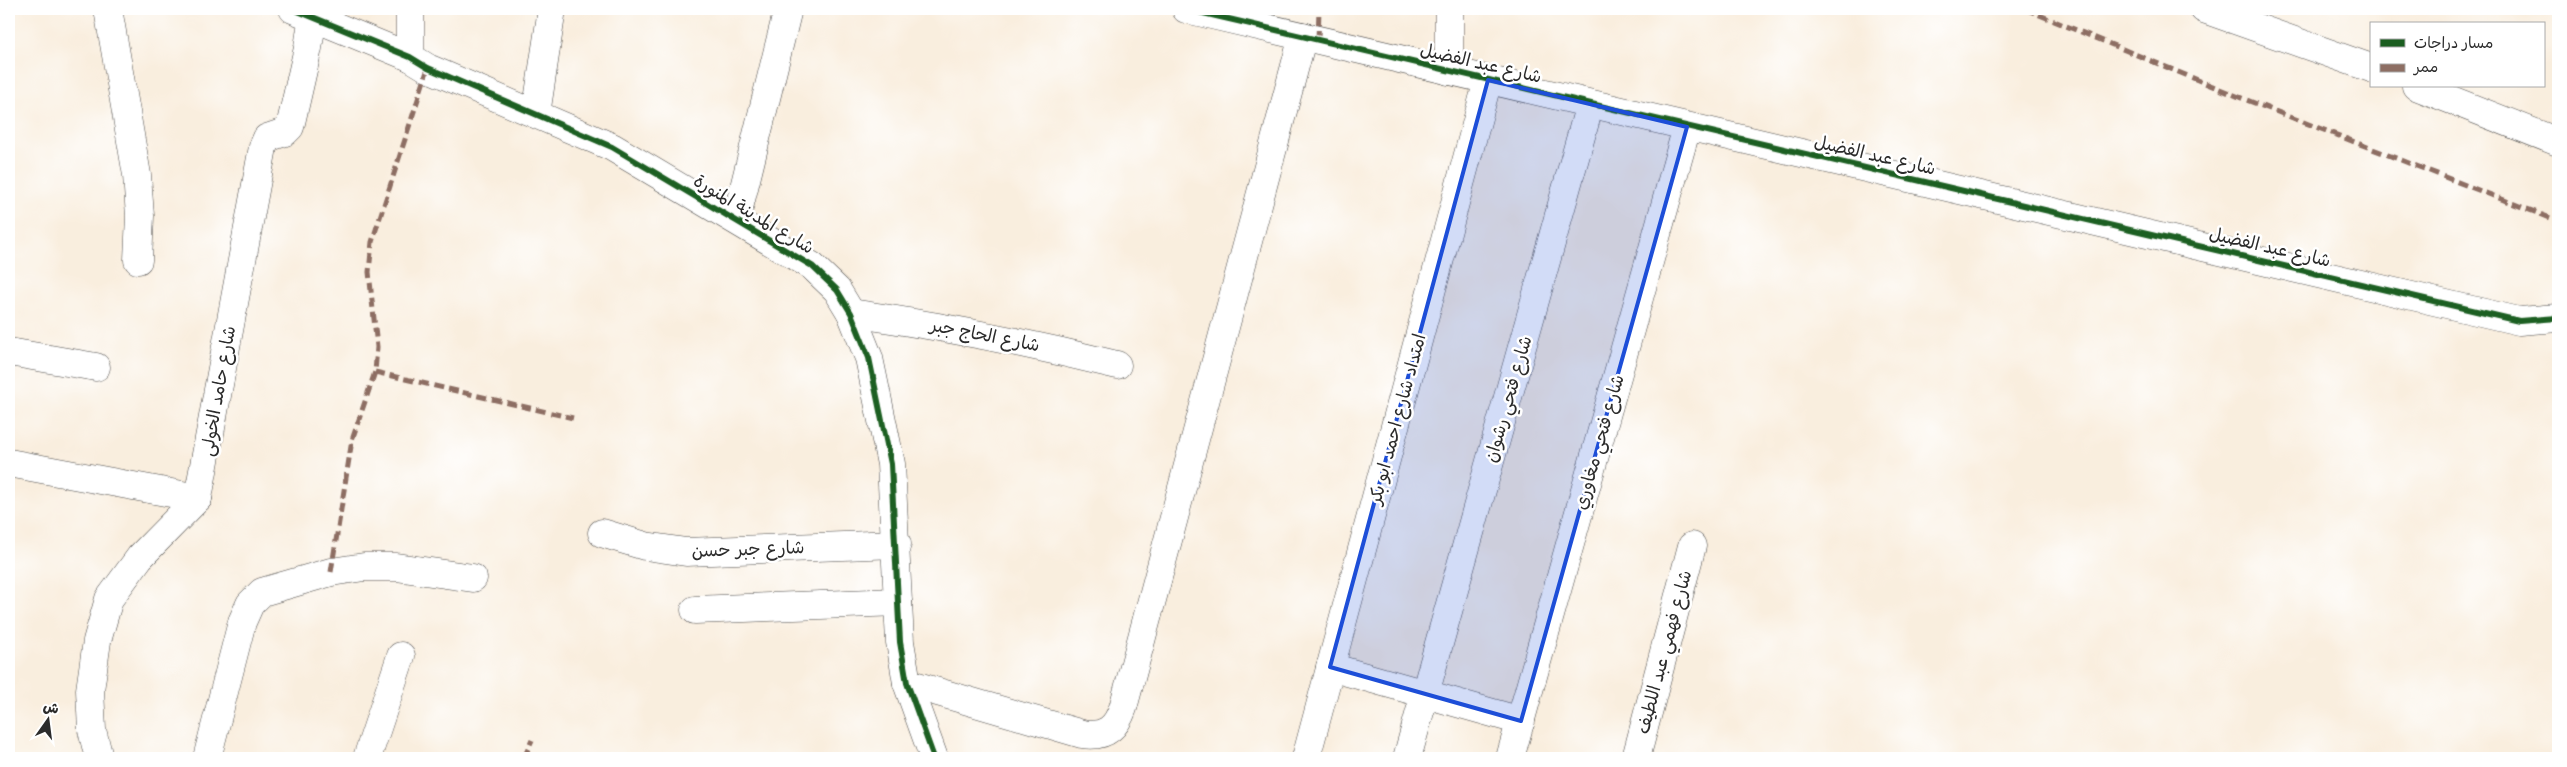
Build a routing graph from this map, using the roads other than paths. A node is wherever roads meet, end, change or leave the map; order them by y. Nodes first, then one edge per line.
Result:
1 (108, 9) edge
2 (410, 9) edge
3 (552, 9) edge
4 (788, 9) edge
5 (1186, 9) edge
6 (1449, 9) edge
7 (2204, 9) edge
8 (307, 11) edge
9 (1304, 36) junction
10 (410, 57) junction
11 (2370, 68) edge
12 (1449, 71) junction
13 (1488, 80) junction
14 (2421, 88) edge
15 (1590, 104) junction
16 (536, 114) junction
17 (1687, 126) junction
18 (2558, 142) edge
19 (736, 220) junction
20 (138, 260) dead end
21 (852, 313) junction
22 (2558, 318) edge
23 (9, 352) edge
24 (1117, 365) dead end
25 (96, 366) dead end
26 (9, 463) edge
27 (198, 498) junction
28 (602, 533) dead end
29 (897, 544) junction
30 (1692, 546) dead end
31 (473, 578) dead end
32 (898, 602) junction
33 (695, 610) dead end
34 (401, 656) dead end
35 (1330, 667) junction
36 (906, 683) junction
37 (1425, 694) junction
38 (1521, 720) junction
39 (99, 758) edge
40 (207, 758) edge
41 (367, 758) edge
42 (934, 758) edge
43 (1306, 758) edge
44 (1407, 758) edge
45 (1510, 758) edge
46 (1636, 758) edge

1 - 20 street
2 - 10 street
3 - 16 street
4 - 19 street
5 - 9 street, شارع عبد الفضيل
6 - 12 street
7 - 11 street
8 - 10 street, شارع المدينة المنورة
8 - 27 street, شارع حامد الخولى
9 - 12 street, شارع عبد الفضيل
9 - 36 street
10 - 16 street, شارع المدينة المنورة
12 - 13 street, شارع عبد الفضيل
13 - 15 street, شارع عبد الفضيل
13 - 35 street, امتداد شارع احمد ابو بكر
14 - 18 street
15 - 17 street, شارع عبد الفضيل
15 - 37 street, شارع فتحي رشوان
16 - 19 street, شارع المدينة المنورة
17 - 22 street, شارع عبد الفضيل
17 - 38 street, شارع فتحي مغاوري
19 - 21 street, شارع المدينة المنورة
21 - 24 street, شارع الحاج جبر
21 - 29 street, شارع المدينة المنورة
23 - 25 street
26 - 27 street
27 - 39 street
28 - 29 street, شارع جبر حسن
29 - 32 street, شارع المدينة المنورة
30 - 46 street, شارع فهمي عبد اللطيف
31 - 40 street
32 - 33 street
32 - 36 street, شارع المدينة المنورة
34 - 41 street
35 - 37 street
35 - 43 street, امتداد شارع احمد ابو بكر
36 - 42 street, شارع المدينة المنورة
37 - 38 street
37 - 44 street, شارع فتحي رشوان
38 - 45 street, شارع فتحي مغاوري

